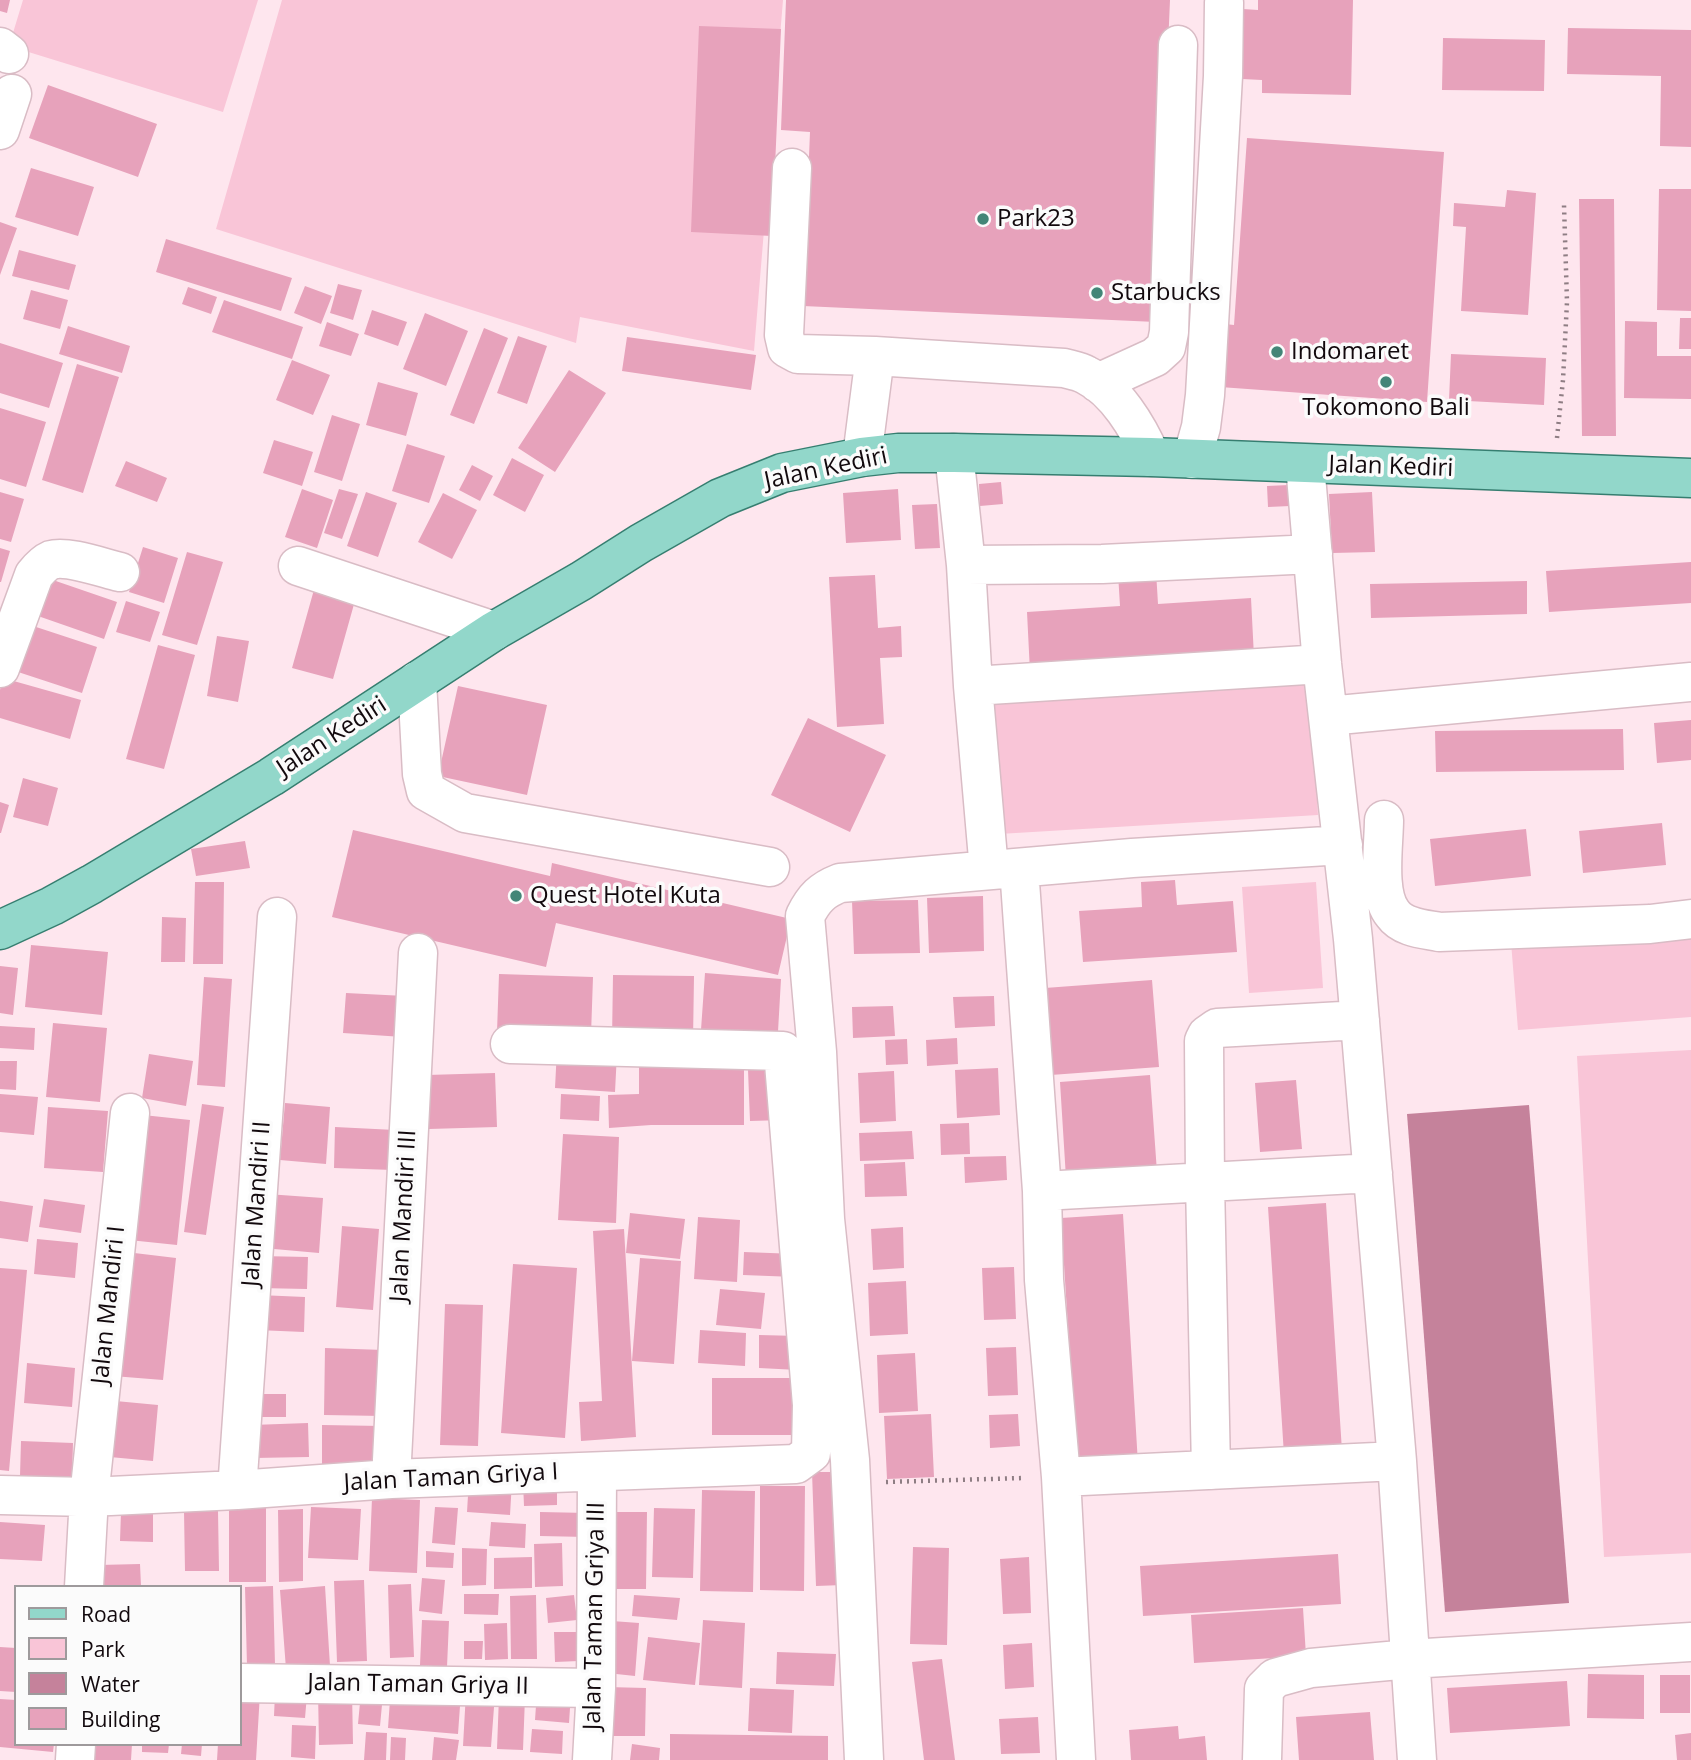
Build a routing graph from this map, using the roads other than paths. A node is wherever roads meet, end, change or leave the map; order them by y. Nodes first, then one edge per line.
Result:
1 (1224, 3) dead end
2 (1178, 45) dead end
3 (12, 94) dead end
4 (0, 130) edge
5 (792, 168) dead end
6 (875, 356) junction
7 (1098, 383) junction
8 (954, 453) junction
9 (862, 457) junction
10 (1151, 457) junction
11 (1192, 459) junction
12 (1305, 464) junction
13 (1691, 478) edge
14 (1313, 554) junction
15 (966, 565) junction
16 (298, 566) dead end
17 (120, 572) dead end
18 (494, 631) junction
19 (1322, 664) junction
20 (0, 668) edge
21 (417, 681) junction
22 (1691, 682) edge
23 (972, 686) junction
24 (1328, 716) junction
25 (1384, 820) dead end
26 (1343, 845) junction
27 (769, 867) dead end
28 (1004, 869) junction
29 (277, 917) dead end
30 (1691, 919) edge
31 (0, 930) edge
32 (418, 953) dead end
33 (1360, 1020) junction
34 (510, 1044) dead end
35 (130, 1113) dead end
36 (1373, 1173) junction
37 (1205, 1182) junction
38 (1042, 1191) junction
39 (828, 1403) junction
40 (1397, 1461) junction
41 (1211, 1470) junction
42 (597, 1472) junction
43 (1061, 1477) junction
44 (391, 1479) junction
45 (237, 1490) junction
46 (0, 1495) edge
47 (89, 1497) junction
48 (84, 1585) edge
49 (1691, 1642) edge
50 (1410, 1659) junction
51 (242, 1683) edge
52 (596, 1688) junction
53 (593, 1760) edge
54 (864, 1760) edge
55 (1076, 1760) edge
56 (1262, 1760) edge
57 (1417, 1760) edge

1 - 11 street
2 - 7 street
3 - 4 street
5 - 6 street
6 - 7 street
6 - 9 street
7 - 10 street
8 - 9 main road, Jalan Kediri
8 - 10 main road, Jalan Kediri
8 - 15 street
9 - 18 main road, Jalan Kediri
10 - 11 main road, Jalan Kediri
11 - 12 main road, Jalan Kediri
12 - 13 main road, Jalan Kediri
12 - 14 street
14 - 15 street
14 - 19 street
15 - 23 street
16 - 18 street
17 - 20 street
18 - 21 main road, Jalan Kediri
19 - 23 street
19 - 24 street
21 - 27 street
21 - 31 main road, Jalan Kediri
22 - 24 street
23 - 28 street
24 - 26 street
25 - 30 street
26 - 28 street
26 - 33 street
28 - 38 street
28 - 39 street
29 - 45 street, Jalan Mandiri II
32 - 44 street, Jalan Mandiri III
33 - 36 street
33 - 37 street
34 - 39 street
35 - 47 street, Jalan Mandiri I
36 - 37 street
36 - 40 street
37 - 38 street
37 - 41 street
38 - 43 street
39 - 42 street, Jalan Taman Griya I
39 - 54 street
40 - 41 street
40 - 50 street
41 - 43 street
42 - 44 street, Jalan Taman Griya I
42 - 52 street, Jalan Taman Griya III
43 - 55 street
44 - 45 street, Jalan Taman Griya I
45 - 47 street, Jalan Taman Griya I
46 - 47 street, Jalan Taman Griya I
47 - 48 street, Jalan Mandiri I
49 - 50 street
50 - 56 street
50 - 57 street
51 - 52 street, Jalan Taman Griya II
52 - 53 street, Jalan Taman Griya III

